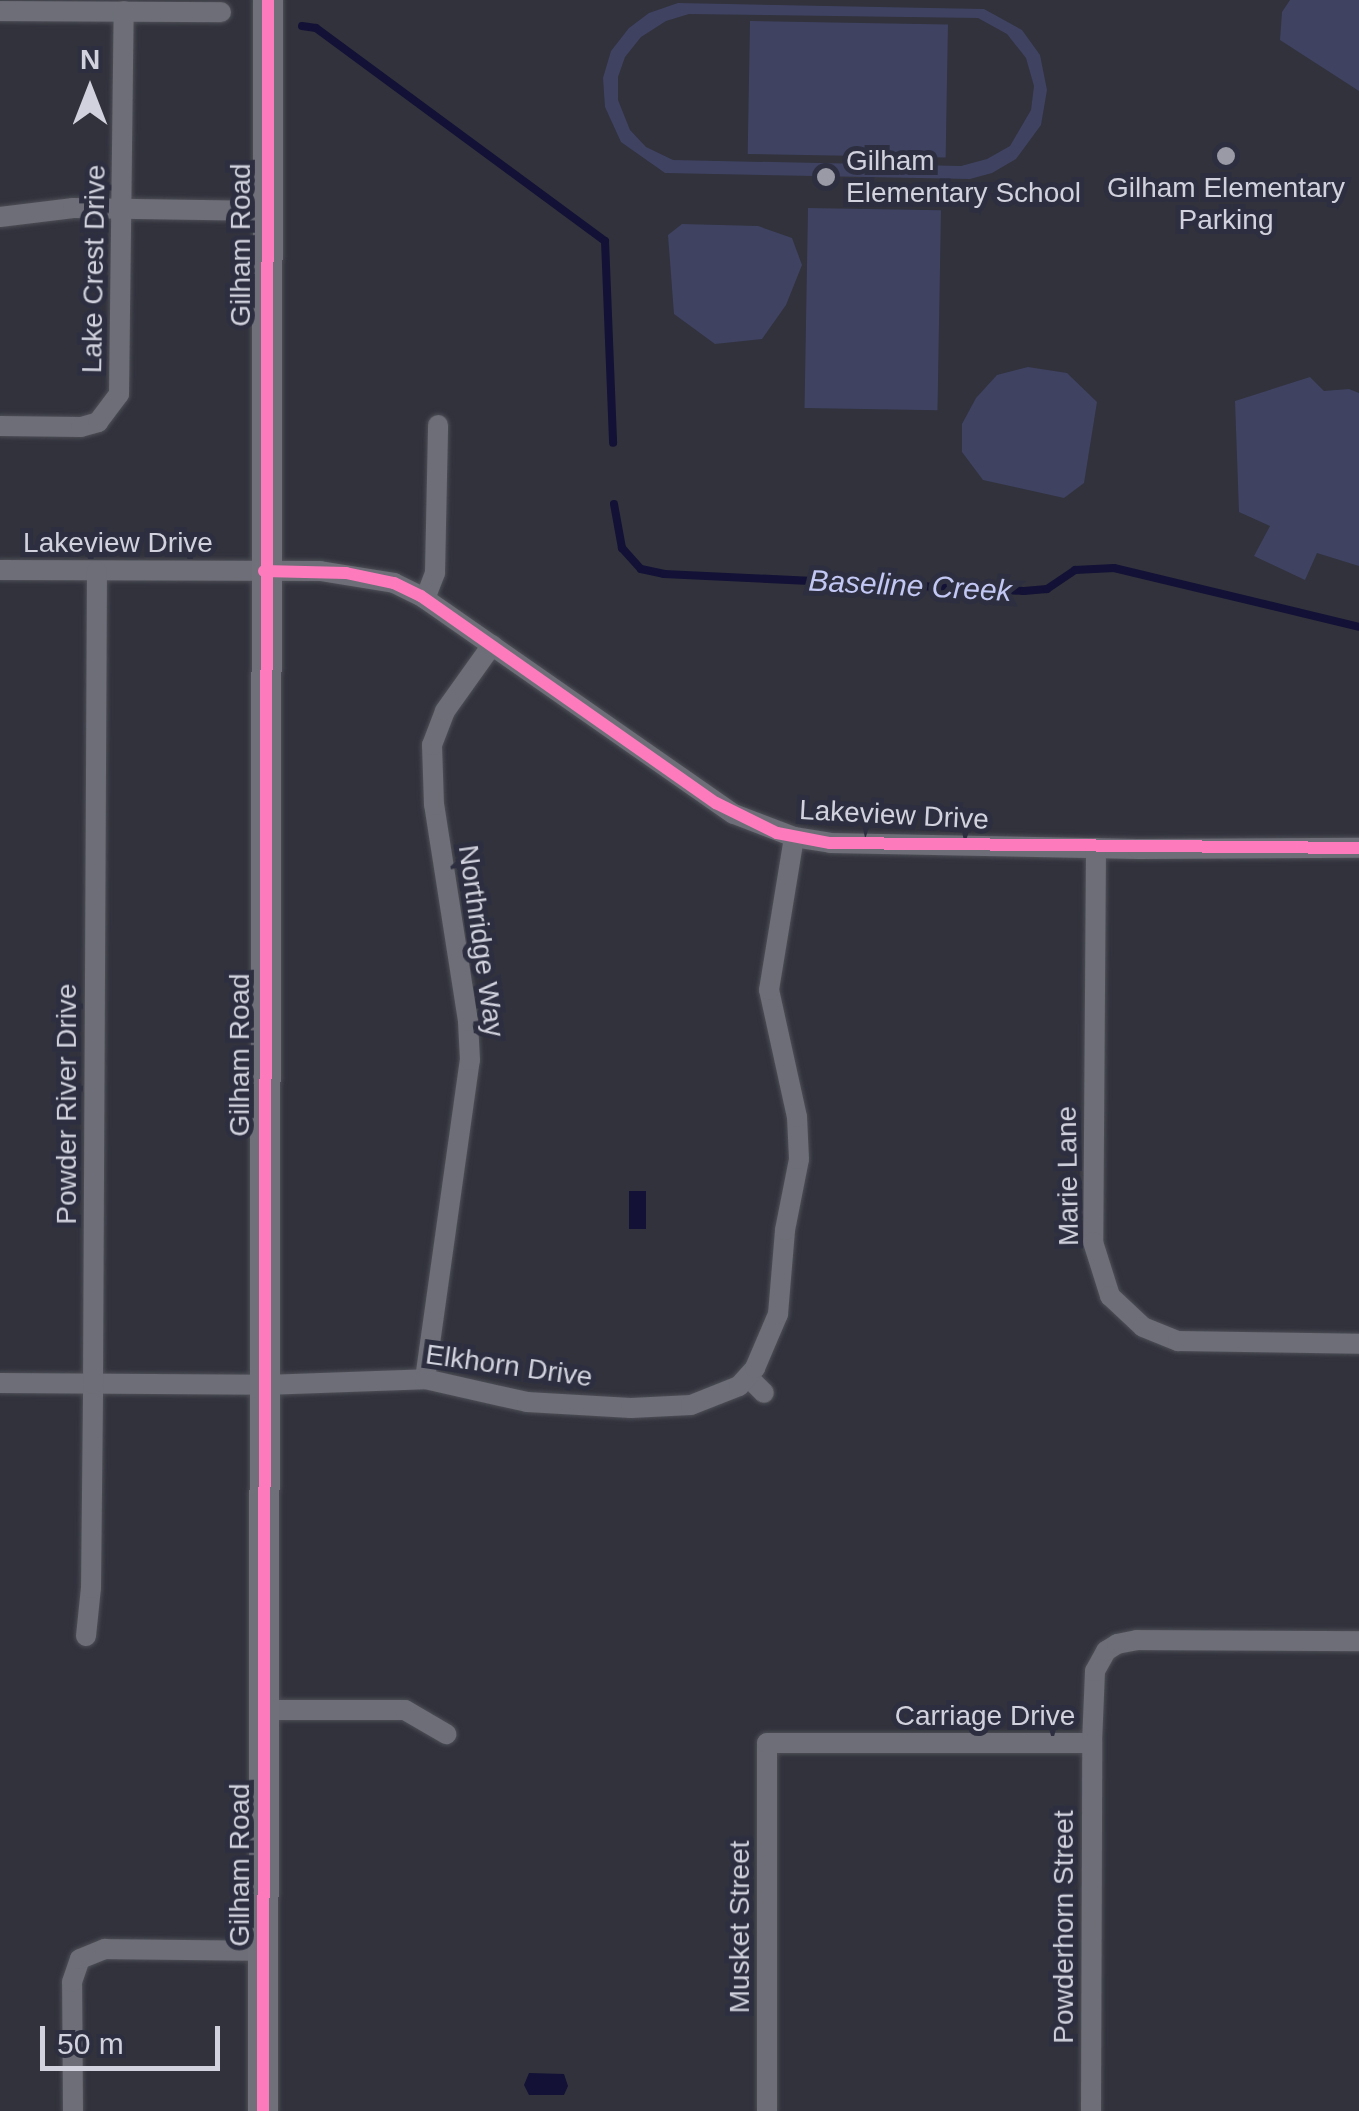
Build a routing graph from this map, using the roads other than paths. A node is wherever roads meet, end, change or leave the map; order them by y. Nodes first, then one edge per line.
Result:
1 (268, 0) edge
2 (0, 11) edge
3 (124, 11) junction
4 (221, 12) dead end
5 (124, 208) junction
6 (266, 211) junction
7 (0, 217) edge
8 (438, 425) dead end
9 (0, 426) edge
10 (0, 570) edge
11 (97, 571) junction
12 (264, 571) junction
13 (425, 599) junction
14 (492, 645) junction
15 (794, 837) junction
16 (1096, 848) junction
17 (1359, 848) edge
18 (1359, 1344) edge
19 (748, 1378) junction
20 (425, 1379) junction
21 (0, 1383) edge
22 (94, 1384) junction
23 (265, 1385) junction
24 (764, 1393) dead end
25 (86, 1636) dead end
26 (1359, 1642) edge
27 (265, 1710) junction
28 (446, 1734) dead end
29 (767, 1743) joint
30 (1092, 1743) junction
31 (265, 1951) junction
32 (73, 2111) edge
33 (263, 2111) edge
34 (768, 2111) edge
35 (1091, 2111) edge

1 - 6 street, Gilham Road
2 - 3 street
3 - 4 street
3 - 5 street, Lake Crest Drive
5 - 6 street
5 - 7 street
5 - 9 street, Lake Crest Drive
6 - 12 street, Gilham Road
8 - 13 street
10 - 11 street, Lakeview Drive
11 - 12 street, Lakeview Drive
11 - 22 street, Powder River Drive
12 - 13 street, Lakeview Drive
12 - 23 street, Gilham Road
13 - 14 street, Lakeview Drive
14 - 15 street, Lakeview Drive
14 - 20 street, Northridge Way
15 - 16 street, Lakeview Drive
15 - 19 street
16 - 17 street, Lakeview Drive
16 - 18 street, Marie Lane
19 - 20 street, Elkhorn Drive
19 - 24 street
20 - 23 street, Elkhorn Drive
21 - 22 street, Elkhorn Drive
22 - 23 street, Elkhorn Drive
22 - 25 street, Powder River Drive
23 - 27 street, Gilham Road
26 - 30 street, Carriage Drive
27 - 28 street
27 - 31 street, Gilham Road
29 - 30 street, Carriage Drive
29 - 34 street, Musket Street
30 - 35 street, Powderhorn Street
31 - 32 street
31 - 33 street, Gilham Road

